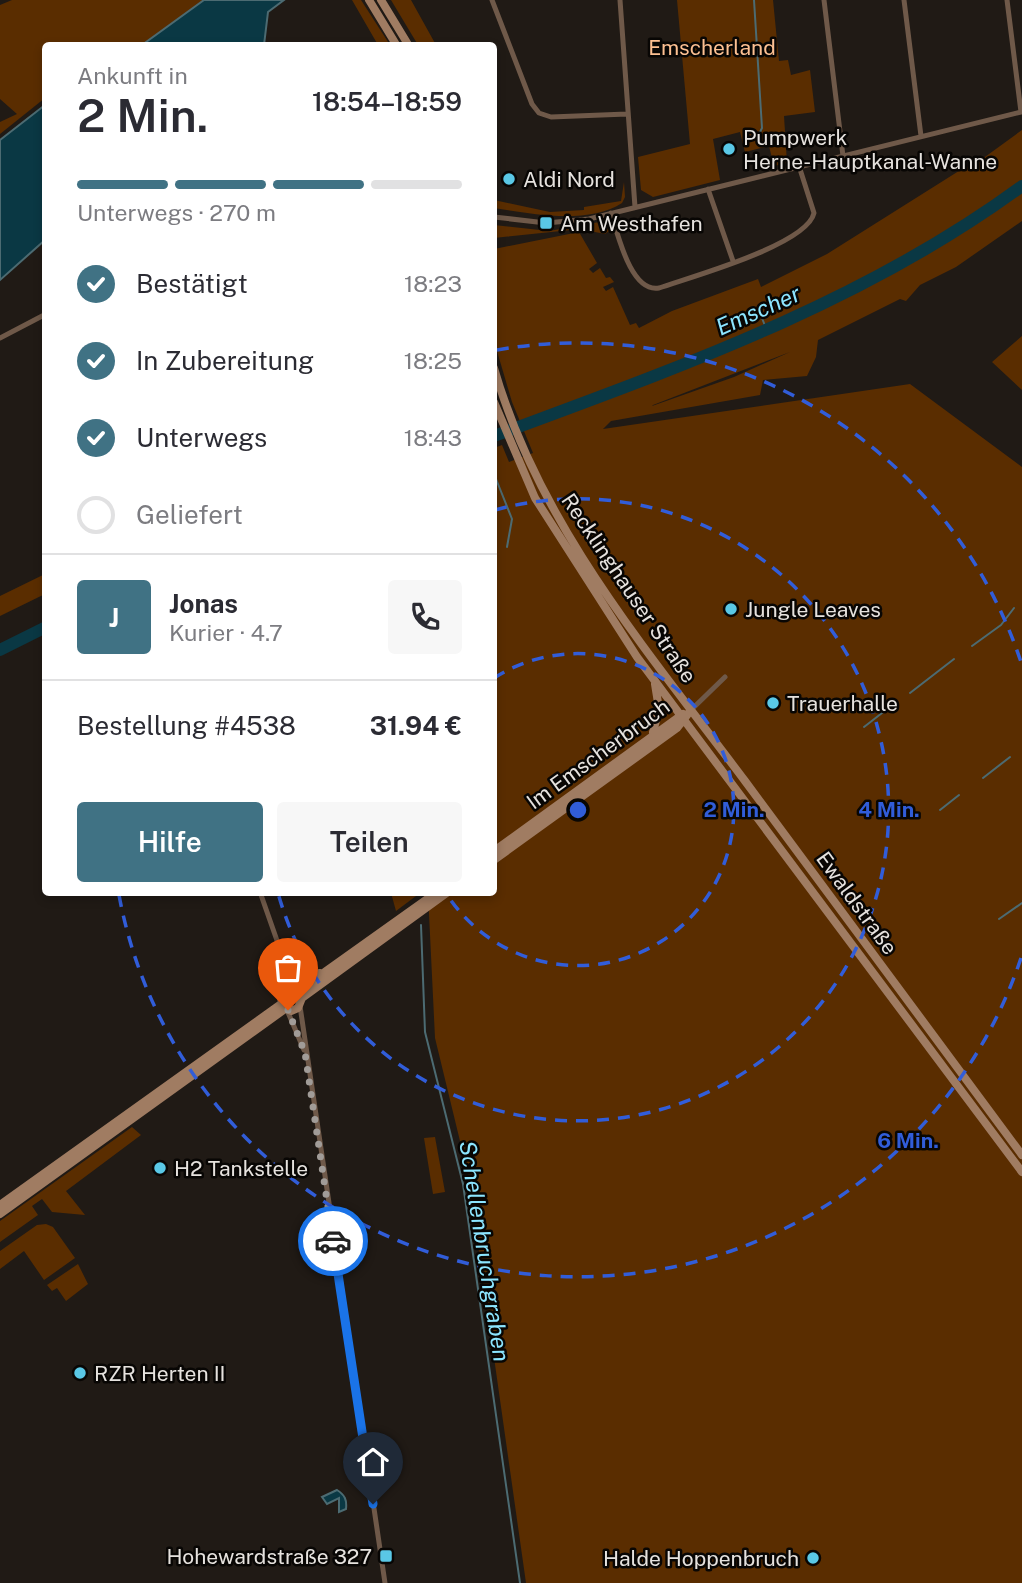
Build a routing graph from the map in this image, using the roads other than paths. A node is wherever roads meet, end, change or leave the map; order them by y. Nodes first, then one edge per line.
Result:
1 (369, 0) edge
2 (381, 0) edge
3 (492, 0) edge
4 (620, 0) edge
5 (824, 0) edge
6 (904, 0) edge
7 (1007, 0) edge
8 (395, 42) edge
9 (407, 42) edge
10 (1022, 53) edge
11 (1013, 54) junction
12 (1021, 112) edge
13 (627, 114) junction
14 (921, 136) junction
15 (843, 156) junction
16 (799, 166) junction
17 (708, 189) junction
18 (635, 207) junction
19 (611, 213) junction
20 (497, 217) edge
21 (733, 261) junction
22 (42, 316) edge
23 (0, 338) edge
24 (497, 377) edge
25 (497, 412) edge
26 (726, 677) dead end
27 (654, 681) junction
28 (691, 710) junction
29 (682, 719) junction
30 (652, 735) junction
31 (497, 850) edge
32 (497, 858) edge
33 (261, 896) edge
34 (431, 896) edge
35 (442, 896) edge
36 (276, 944) junction
37 (284, 962) junction
38 (329, 969) junction
39 (283, 993) junction
40 (299, 996) junction
41 (285, 1007) junction
42 (305, 1053) junction
43 (130, 1116) junction
44 (1022, 1155) edge
45 (1022, 1172) edge
46 (0, 1205) edge
47 (0, 1214) edge
48 (385, 1583) edge

1 - 8 main road
2 - 9 main road
3 - 13 street
4 - 13 street
5 - 15 street
6 - 14 street
7 - 11 street
10 - 11 street
11 - 12 street
12 - 14 street
13 - 18 street
14 - 15 street
15 - 16 street
16 - 17 street
16 - 21 street
17 - 18 street
17 - 21 street
18 - 19 street
19 - 20 street
19 - 21 street
22 - 23 street
24 - 28 main road, Recklinghauser Straße
25 - 27 main road, Recklinghauser Straße
26 - 28 street
27 - 29 main road, Recklinghauser Straße
27 - 30 main road
28 - 29 main road, Im Emscherbruch
28 - 44 main road, Ewaldstraße
29 - 30 main road, Im Emscherbruch
29 - 32 main road, Im Emscherbruch
29 - 45 main road, Ewaldstraße
30 - 31 main road, Im Emscherbruch
33 - 36 street
34 - 38 main road
35 - 40 main road
36 - 37 street
36 - 39 street
37 - 38 main road
37 - 40 street
38 - 40 main road
39 - 40 main road
39 - 41 main road
40 - 41 main road
40 - 42 street
41 - 42 street
41 - 43 main road
42 - 48 street
43 - 46 main road
43 - 47 main road

